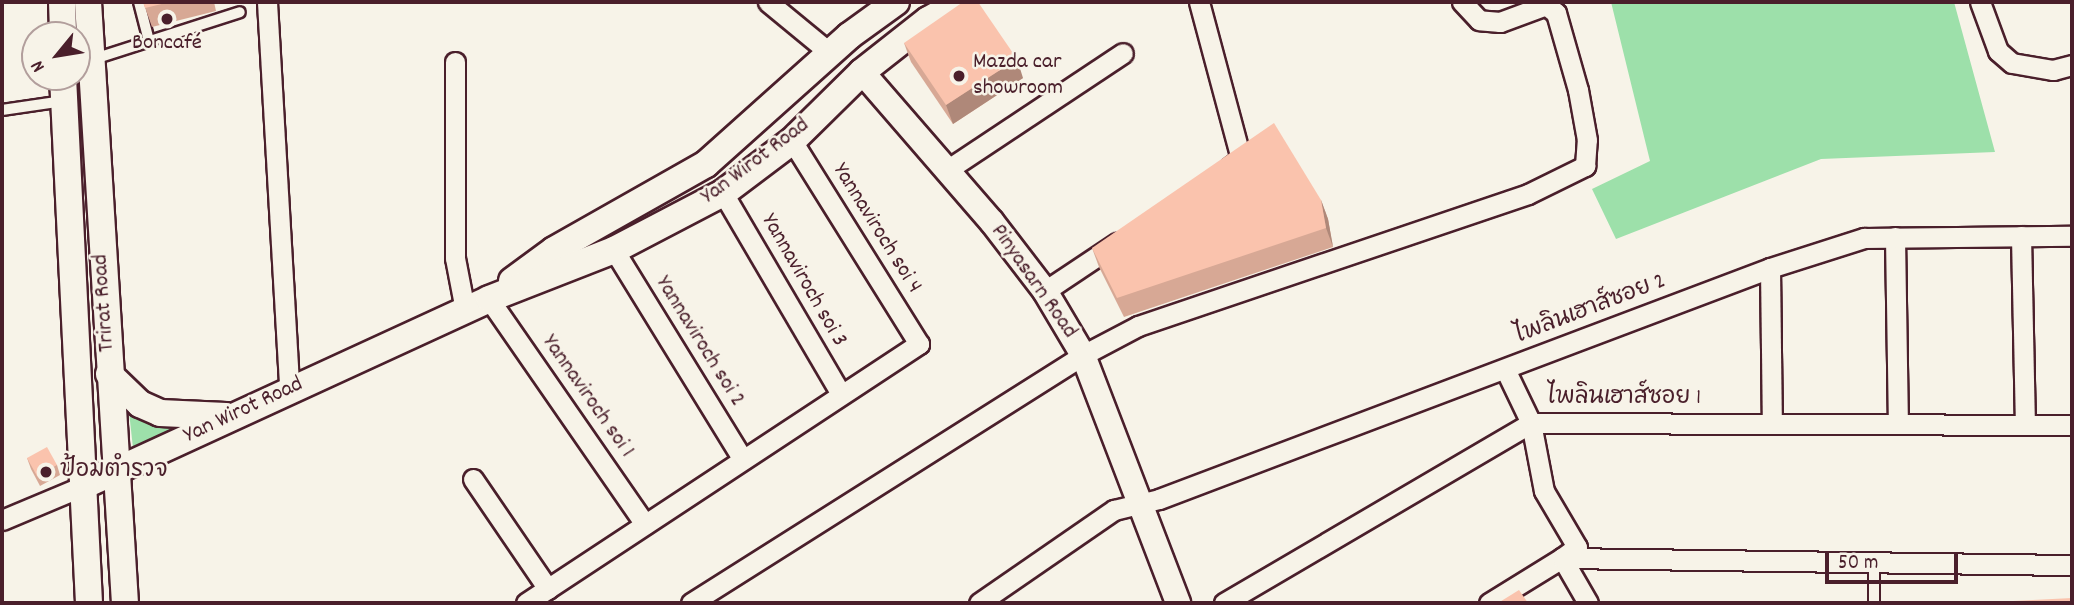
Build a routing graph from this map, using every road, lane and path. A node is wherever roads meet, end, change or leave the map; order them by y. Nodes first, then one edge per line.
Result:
1 (62, 2) edge
2 (88, 2) edge
3 (139, 2) edge
4 (267, 2) edge
5 (768, 2) edge
6 (896, 2) edge
7 (960, 2) edge
8 (1199, 2) edge
9 (1462, 2) edge
10 (1980, 2) edge
11 (240, 12) dead end
12 (62, 21) edge
13 (89, 21) edge
14 (149, 41) junction
15 (1123, 53) dead end
16 (830, 54) junction
17 (91, 61) edge
18 (455, 62) dead end
19 (2072, 65) edge
20 (862, 72) junction
21 (91, 77) edge
22 (57, 91) edge
23 (63, 91) edge
24 (2, 110) edge
25 (792, 141) junction
26 (947, 170) junction
27 (1207, 182) edge
28 (723, 193) junction
29 (1138, 229) edge
30 (2021, 236) junction
31 (2072, 236) edge
32 (1895, 237) junction
33 (614, 250) junction
34 (1770, 268) junction
35 (1045, 291) junction
36 (477, 304) junction
37 (1083, 355) junction
38 (1506, 369) junction
39 (109, 374) junction
40 (289, 389) junction
41 (841, 394) junction
42 (232, 416) junction
43 (1531, 423) junction
44 (1772, 424) junction
45 (1898, 424) junction
46 (2025, 424) junction
47 (2072, 425) edge
48 (743, 460) junction
49 (116, 472) junction
50 (473, 479) dead end
51 (83, 486) junction
52 (1141, 504) junction
53 (2, 520) edge
54 (645, 524) junction
55 (1562, 558) junction
56 (1874, 564) junction
57 (2072, 565) edge
58 (548, 589) junction
59 (89, 603) edge
60 (125, 603) edge
61 (526, 603) edge
62 (691, 603) edge
63 (979, 603) edge
64 (1178, 603) edge
65 (1224, 603) edge
66 (1489, 603) edge
67 (1588, 603) edge
68 (1874, 603) edge

1 - 12 main road
2 - 13 main road, Trirat Road
3 - 14 lane
4 - 40 street
5 - 16 street
6 - 16 main road, Yan Wirot Road
7 - 20 main road, Yan Wirot Road
8 - 27 street
9 - 37 street
10 - 19 street
11 - 14 lane
14 - 17 lane
15 - 26 street
16 - 20 main road
16 - 36 main road, Yan Wirot Road
18 - 36 street
20 - 25 main road, Yan Wirot Road
20 - 26 street, Pinyasarn Road
21 - 39 main road, Trirat Road
22 - 24 lane
23 - 51 main road, Trirat Road
25 - 28 main road, Yan Wirot Road
25 - 41 street, Yannaviroch soi 4
26 - 35 street, Pinyasarn Road
28 - 33 main road, Yan Wirot Road
28 - 41 street, Yannaviroch soi 3
29 - 35 street
30 - 31 street, ไพลินเฮาส์ซอย 2
30 - 32 street, ไพลินเฮาส์ซอย 2
30 - 46 street
32 - 34 street, ไพลินเฮาส์ซอย 2
32 - 45 street
33 - 36 main road, Yan Wirot Road
33 - 48 street, Yannaviroch soi 2
34 - 38 street, ไพลินเฮาส์ซอย 2
34 - 44 street
35 - 37 street, Pinyasarn Road
36 - 40 main road, Yan Wirot Road
36 - 54 street, Yannaviroch soi 1
37 - 52 street, Pinyasarn Road
37 - 62 street
38 - 43 street
38 - 52 street, ไพลินเฮาส์ซอย 2
39 - 42 main road
39 - 49 main road, Trirat Road
40 - 42 main road, Yan Wirot Road
41 - 48 street
42 - 49 main road, Yan Wirot Road
43 - 44 street, ไพลินเฮาส์ซอย 1
43 - 55 street
43 - 65 street, ไพลินเฮาส์ซอย 1
44 - 45 street, ไพลินเฮาส์ซอย 1
45 - 46 street, ไพลินเฮาส์ซอย 1
46 - 47 street, ไพลินเฮาส์ซอย 1
48 - 54 street
49 - 51 main road, Yan Wirot Road
49 - 60 main road, Trirat Road
50 - 58 street
51 - 53 street
51 - 59 main road, Trirat Road
52 - 63 street, ไพลินเฮาส์ซอย 2
52 - 64 street, Pinyasarn Road
54 - 58 street
55 - 56 street
55 - 66 street
55 - 67 street
56 - 57 street
56 - 68 lane
58 - 61 street

